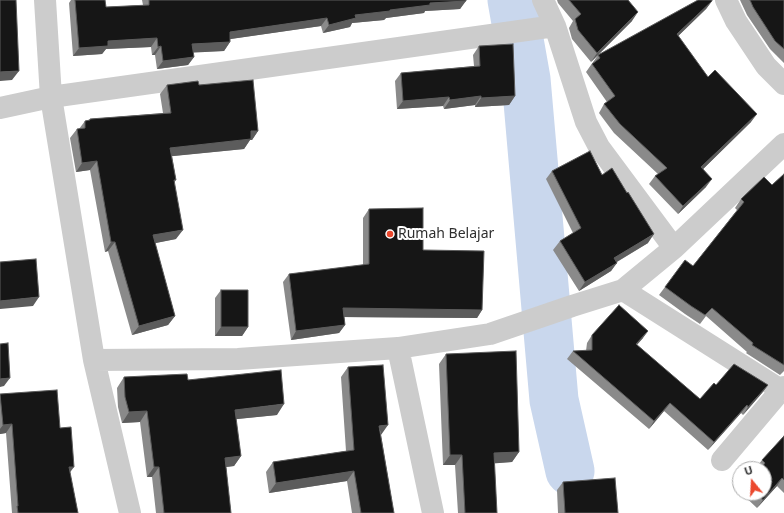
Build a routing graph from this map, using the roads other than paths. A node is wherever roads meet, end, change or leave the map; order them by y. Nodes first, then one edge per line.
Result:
1 (45, 0) edge
2 (543, 0) edge
3 (726, 0) edge
4 (552, 26) junction
5 (784, 84) edge
6 (51, 97) junction
7 (0, 108) edge
8 (784, 144) edge
9 (674, 248) junction
10 (623, 290) junction
11 (398, 348) junction
12 (94, 360) junction
13 (782, 389) edge
14 (722, 460) dead end
15 (130, 513) edge
16 (433, 513) edge

1 - 6 street
2 - 4 street
3 - 5 street
4 - 6 street
4 - 9 street
6 - 7 street
6 - 12 street
8 - 9 street
9 - 10 street
10 - 11 street
10 - 13 street
11 - 12 street
11 - 16 street
12 - 15 street
13 - 14 street

